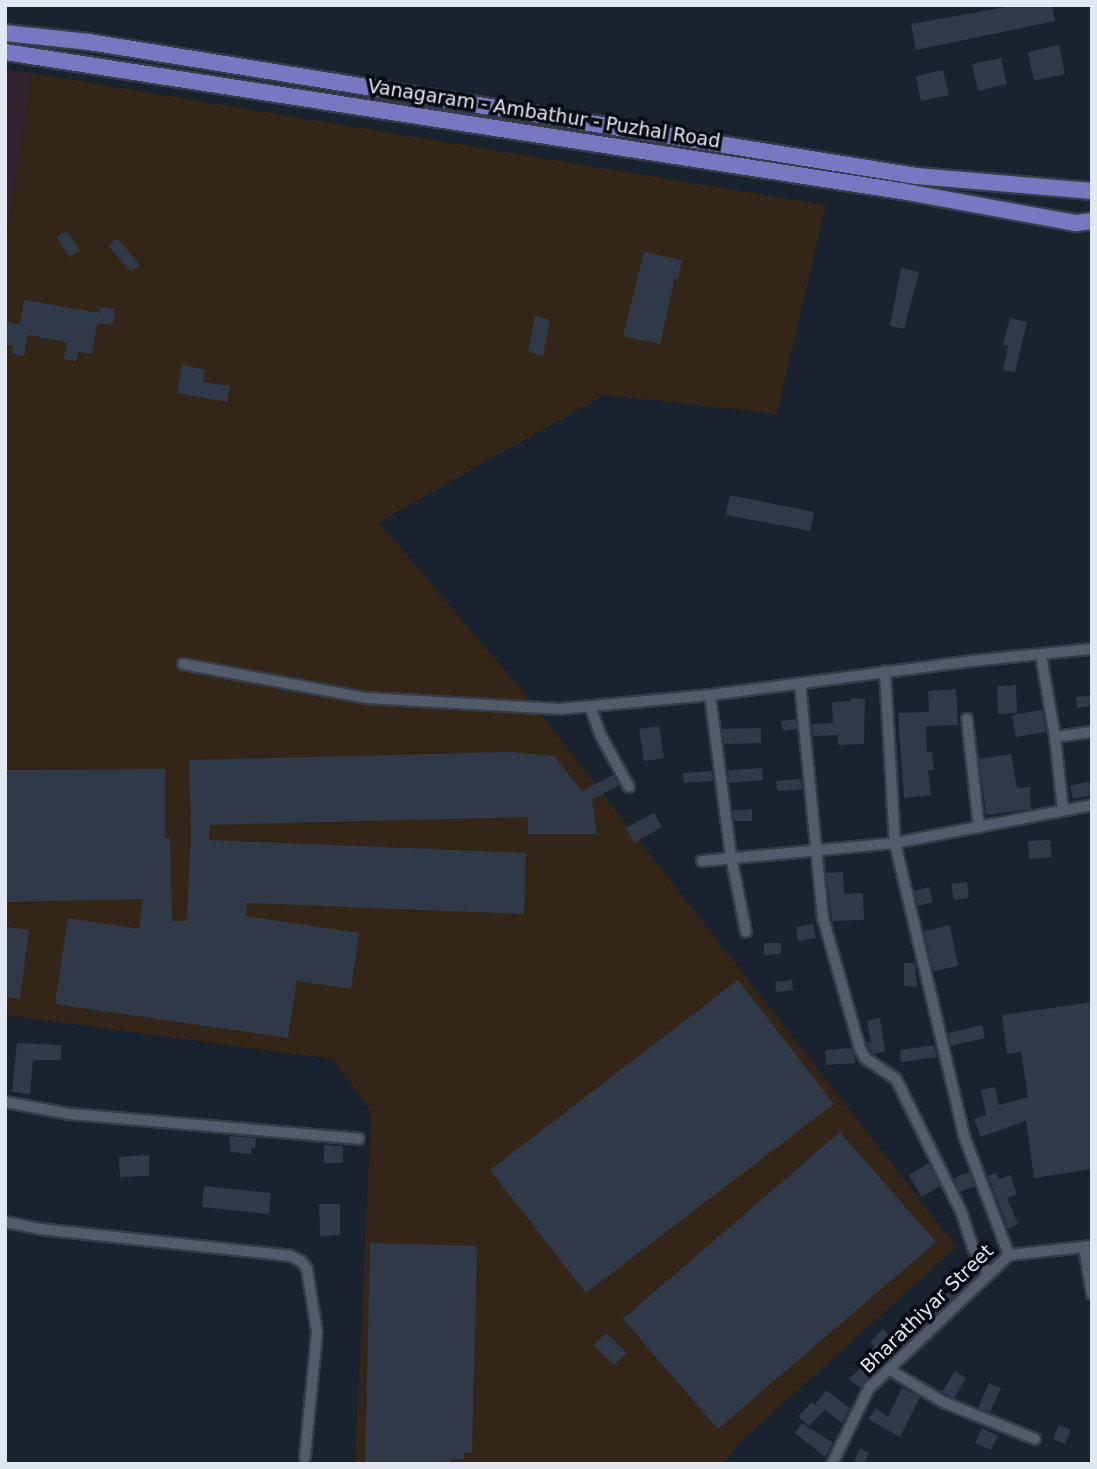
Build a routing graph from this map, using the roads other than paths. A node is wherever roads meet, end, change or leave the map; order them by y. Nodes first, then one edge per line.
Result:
1 (5, 33) edge
2 (5, 52) edge
3 (1092, 179) edge
4 (1056, 188) junction
5 (1092, 191) edge
6 (1084, 222) edge
7 (1092, 649) edge
8 (1041, 655) junction
9 (183, 664) dead end
10 (885, 671) junction
11 (800, 684) junction
12 (710, 695) junction
13 (590, 706) junction
14 (967, 719) dead end
15 (1092, 732) edge
16 (1055, 737) junction
17 (629, 787) dead end
18 (1092, 805) edge
19 (1063, 810) junction
20 (979, 827) junction
21 (895, 843) junction
22 (814, 852) junction
23 (731, 856) junction
24 (702, 860) dead end
25 (746, 932) dead end
26 (5, 1102) edge
27 (359, 1139) dead end
28 (5, 1222) edge
29 (1088, 1247) edge
30 (1009, 1255) junction
31 (988, 1273) junction
32 (1092, 1294) edge
33 (890, 1370) junction
34 (1035, 1438) dead end
35 (305, 1457) dead end
36 (832, 1464) edge

1 - 4 main road
2 - 6 main road, Vanagaram - Ambathur - Puzhal Road
3 - 4 main road
4 - 5 main road
7 - 8 street
8 - 10 street
8 - 16 street
9 - 13 street
10 - 11 street
10 - 21 street
11 - 12 street
11 - 22 street
12 - 13 street
12 - 23 street
13 - 17 street
14 - 20 street
15 - 16 street
16 - 19 street
18 - 19 street
19 - 20 street
20 - 21 street
21 - 22 street
21 - 30 street
22 - 23 street
22 - 31 street
23 - 24 street
23 - 25 street
26 - 27 street
28 - 35 street
29 - 30 street, Bharathiyar Street
29 - 32 street
30 - 31 street, Bharathiyar Street
31 - 33 street, Bharathiyar Street
33 - 34 street
33 - 36 street, Bharathiyar Street

